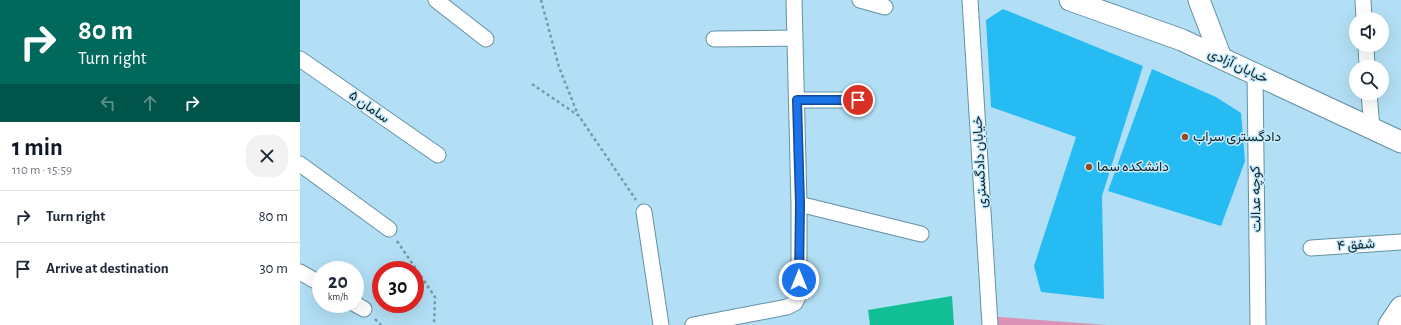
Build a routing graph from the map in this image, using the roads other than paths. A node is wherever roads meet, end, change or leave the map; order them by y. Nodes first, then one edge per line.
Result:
1 (436, 0) edge
2 (794, 0) edge
3 (860, 0) edge
4 (970, 0) edge
5 (1070, 0) edge
6 (1199, 0) edge
7 (1363, 0) edge
8 (885, 7) dead end
9 (1364, 12) edge
10 (795, 38) junction
11 (486, 39) dead end
12 (714, 39) dead end
13 (1221, 58) junction
14 (300, 59) edge
15 (1255, 74) junction
16 (797, 100) junction
17 (858, 100) dead end
18 (1370, 100) edge
19 (1372, 128) junction
20 (1401, 142) edge
21 (438, 155) dead end
22 (300, 164) edge
23 (800, 204) junction
24 (644, 212) road end
25 (389, 229) road end
26 (921, 234) dead end
27 (1401, 242) edge
28 (1311, 248) dead end
29 (300, 272) edge
30 (312, 279) edge
31 (1401, 307) edge
32 (662, 325) edge
33 (693, 325) edge
34 (990, 325) edge
35 (1258, 325) edge
36 (1389, 325) edge

1 - 11 street
2 - 10 street
3 - 8 street
4 - 34 street, خیابان دادگستری
5 - 13 main road, خیابان آزادی
6 - 13 main road
7 - 9 street
10 - 12 street
10 - 16 street
13 - 15 main road, خیابان آزادی
14 - 21 street, سامان ۵
15 - 19 main road, خیابان آزادی
15 - 35 street, کوچه عدالت
16 - 17 street
16 - 23 street
18 - 19 street
19 - 20 main road, خیابان آزادی
22 - 25 street
23 - 26 street
23 - 33 street
24 - 32 street
27 - 28 street, شفق ۴
29 - 30 street
31 - 36 main road

